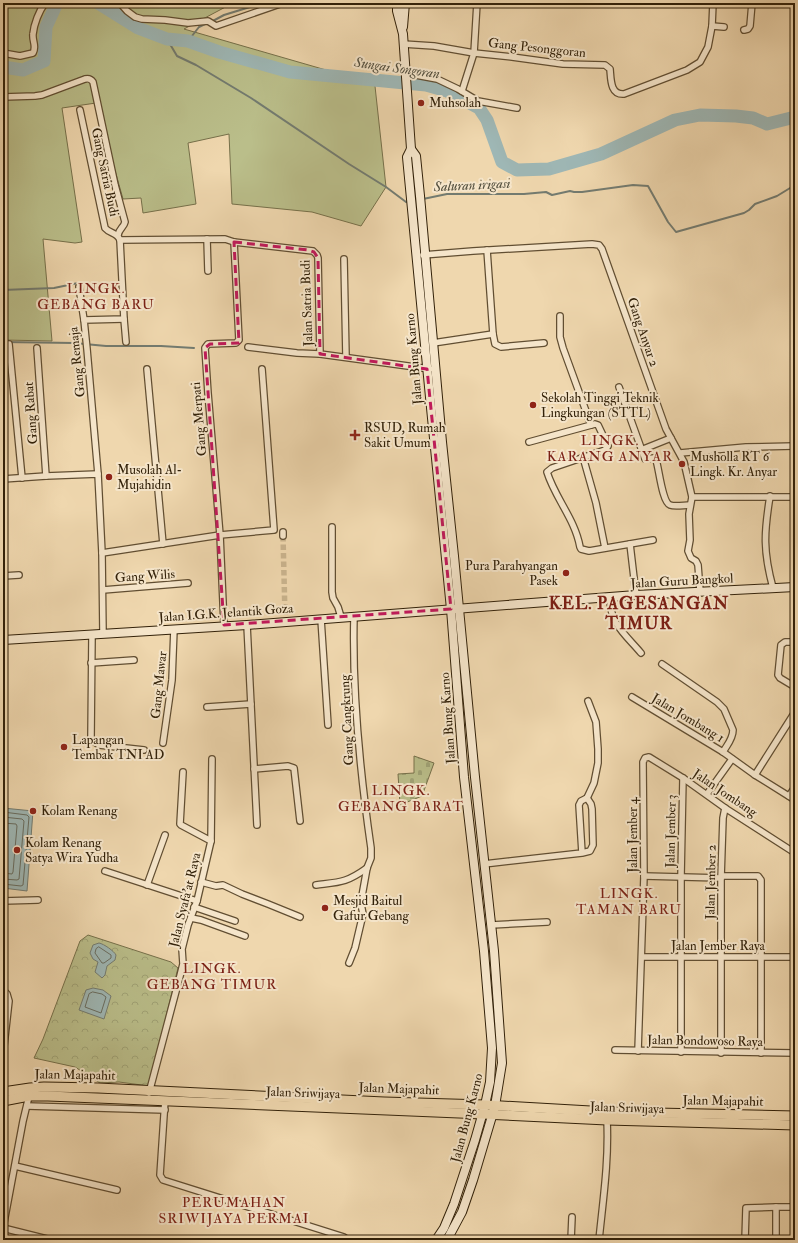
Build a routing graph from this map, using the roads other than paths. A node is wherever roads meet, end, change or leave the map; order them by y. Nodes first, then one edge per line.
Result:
1 (45, 3) edge
2 (120, 3) edge
3 (282, 3) edge
4 (397, 3) edge
5 (405, 3) edge
6 (477, 3) edge
7 (713, 3) edge
8 (752, 3) edge
9 (712, 26) junction
10 (724, 27) dead end
11 (744, 30) dead end
12 (403, 34) junction
13 (403, 44) junction
14 (3, 53) edge
15 (474, 53) junction
16 (405, 75) junction
17 (462, 92) junction
18 (3, 97) edge
19 (517, 108) dead end
20 (80, 110) dead end
21 (411, 149) junction
22 (119, 238) junction
23 (207, 239) junction
24 (234, 242) junction
25 (487, 250) junction
26 (426, 255) junction
27 (417, 256) junction
28 (344, 259) dead end
29 (208, 271) dead end
30 (79, 287) dead end
31 (560, 316) dead end
32 (124, 319) junction
33 (84, 320) junction
34 (493, 334) junction
35 (126, 342) dead end
36 (433, 343) junction
37 (544, 343) dead end
38 (9, 344) dead end
39 (248, 347) dead end
40 (37, 348) dead end
41 (320, 354) junction
42 (346, 357) junction
43 (147, 369) dead end
44 (262, 369) dead end
45 (432, 369) junction
46 (619, 387) dead end
47 (593, 425) junction
48 (671, 438) junction
49 (529, 442) dead end
50 (795, 446) edge
51 (641, 450) junction
52 (680, 453) junction
53 (583, 457) junction
54 (98, 474) junction
55 (46, 476) junction
56 (22, 478) junction
57 (3, 479) edge
58 (770, 496) junction
59 (692, 497) junction
60 (795, 497) edge
61 (690, 505) junction
62 (332, 527) dead end
63 (220, 535) junction
64 (653, 540) dead end
65 (163, 544) junction
66 (630, 544) junction
67 (605, 548) junction
68 (102, 553) junction
69 (19, 575) dead end
70 (3, 576) edge
71 (188, 583) dead end
72 (795, 587) edge
73 (773, 588) junction
74 (103, 590) junction
75 (700, 591) junction
76 (636, 595) junction
77 (610, 597) junction
78 (455, 609) junction
79 (354, 616) junction
80 (341, 617) junction
81 (321, 619) junction
82 (247, 624) junction
83 (224, 625) junction
84 (174, 629) junction
85 (103, 634) junction
86 (92, 635) junction
87 (3, 640) edge
88 (795, 642) edge
89 (641, 653) dead end
90 (134, 660) dead end
91 (92, 663) junction
92 (662, 664) dead end
93 (795, 688) edge
94 (632, 697) dead end
95 (588, 701) dead end
96 (251, 704) junction
97 (207, 707) dead end
98 (795, 712) edge
99 (328, 725) dead end
100 (163, 743) dead end
101 (144, 750) dead end
102 (723, 752) junction
103 (212, 759) dead end
104 (732, 759) junction
105 (643, 762) joint
106 (254, 769) junction
107 (183, 772) dead end
108 (755, 775) junction
109 (683, 778) junction
110 (795, 787) edge
111 (476, 789) junction
112 (466, 790) junction
113 (707, 794) junction
114 (789, 796) junction
115 (586, 798) junction
116 (795, 800) edge
117 (725, 808) junction
118 (300, 821) dead end
119 (257, 825) dead end
120 (165, 835) dead end
121 (211, 843) junction
122 (582, 853) junction
123 (795, 853) edge
124 (484, 864) junction
125 (366, 868) junction
126 (105, 871) dead end
127 (644, 876) junction
128 (681, 876) junction
129 (722, 877) junction
130 (202, 882) junction
131 (147, 885) junction
132 (316, 885) dead end
133 (38, 900) dead end
134 (197, 900) junction
135 (3, 901) edge
136 (194, 907) junction
137 (191, 918) junction
138 (300, 918) dead end
139 (235, 921) dead end
140 (547, 922) dead end
141 (491, 925) junction
142 (245, 936) dead end
143 (484, 951) junction
144 (494, 951) junction
145 (762, 956) junction
146 (642, 957) junction
147 (681, 957) junction
148 (721, 957) junction
149 (795, 957) edge
150 (350, 963) dead end
151 (3, 990) edge
152 (615, 1050) dead end
153 (638, 1051) junction
154 (681, 1052) junction
155 (721, 1053) junction
156 (761, 1053) junction
157 (795, 1053) edge
158 (3, 1054) edge
159 (150, 1090) junction
160 (3, 1092) edge
161 (29, 1096) junction
162 (172, 1098) junction
163 (3, 1100) edge
164 (146, 1100) junction
165 (27, 1106) junction
166 (484, 1109) junction
167 (165, 1110) junction
168 (494, 1110) junction
169 (795, 1116) edge
170 (673, 1118) junction
171 (607, 1120) junction
172 (795, 1125) edge
173 (15, 1166) junction
174 (117, 1190) dead end
175 (776, 1207) junction
176 (795, 1207) edge
177 (572, 1217) dead end
178 (3, 1228) edge
179 (444, 1228) junction
180 (450, 1236) edge
181 (344, 1237) dead end
182 (51, 1240) edge
183 (436, 1240) edge
184 (570, 1240) edge
185 (599, 1240) edge
186 (744, 1240) edge
187 (776, 1240) edge

1 - 14 street
2 - 3 street
4 - 12 main road
5 - 12 main road
6 - 15 street
7 - 9 street, Gang Pesonggoran
8 - 11 street
9 - 10 street
9 - 15 street, Gang Pesonggoran
12 - 13 main road
13 - 15 street
13 - 16 main road
15 - 17 street
16 - 17 street
16 - 21 main road, Jalan Bung Karno
17 - 19 street
18 - 22 street
20 - 22 street, Gang Satria Budi
21 - 26 main road
21 - 27 main road, Jalan Bung Karno
22 - 23 street
22 - 32 street
23 - 24 street, Jalan Satria Budi
23 - 29 street
24 - 41 street, Jalan Satria Budi
24 - 63 street, Gang Merpati
25 - 26 street, Gang Anyar 2
25 - 34 street
25 - 48 street, Gang Anyar 2
26 - 27 street
26 - 36 main road
27 - 45 main road, Jalan Bung Karno
28 - 42 street
30 - 33 street
31 - 47 street
32 - 33 street, Gang Remaja
32 - 35 street
33 - 54 street, Gang Remaja
34 - 36 street
34 - 37 street
36 - 45 main road
38 - 56 street
39 - 41 street
40 - 55 street, Gang Rabat
41 - 42 street, Jalan Satria Budi
42 - 45 street, Jalan Satria Budi
43 - 65 street
44 - 63 street
45 - 78 main road, Jalan Bung Karno
46 - 51 street
47 - 49 street
47 - 53 street
48 - 51 street
48 - 52 street, Gang Anyar 2
50 - 52 street
51 - 61 street
52 - 59 street, Gang Anyar 2
53 - 67 street
53 - 67 street
54 - 55 street
54 - 68 street, Gang Remaja
55 - 56 street
56 - 57 street
58 - 59 street
58 - 60 street
58 - 73 street
59 - 61 street, Gang Anyar 2
61 - 75 street, Gang Anyar 2
62 - 80 street
63 - 65 street
63 - 83 street, Gang Merpati
64 - 66 street
65 - 68 street
66 - 67 street
66 - 76 street
68 - 74 street, Gang Remaja
69 - 70 street
71 - 74 street, Gang Wilis
72 - 73 main road, Jalan Guru Bangkol
73 - 75 main road, Jalan Guru Bangkol
74 - 85 street, Gang Remaja
75 - 76 main road, Jalan Guru Bangkol
76 - 77 main road, Jalan Guru Bangkol
77 - 78 main road, Jalan Guru Bangkol
77 - 89 street
78 - 79 main road, Jalan I.G.K. Jelantik Goza
78 - 111 main road
78 - 112 main road, Jalan Bung Karno
79 - 80 main road, Jalan I.G.K. Jelantik Goza
79 - 125 street, Gang Cangkrung
80 - 81 main road, Jalan I.G.K. Jelantik Goza
81 - 82 main road, Jalan I.G.K. Jelantik Goza
81 - 99 street
82 - 83 main road, Jalan I.G.K. Jelantik Goza
82 - 96 street
83 - 84 main road, Jalan I.G.K. Jelantik Goza
84 - 85 main road, Jalan I.G.K. Jelantik Goza
84 - 100 street, Gang Mawar
85 - 86 main road, Jalan I.G.K. Jelantik Goza
86 - 87 main road, Jalan I.G.K. Jelantik Goza
86 - 91 street
88 - 93 street
90 - 91 street
91 - 101 street
92 - 102 street
94 - 102 street, Jalan Jombang 1
95 - 115 street
96 - 97 street
96 - 106 street
98 - 108 street
102 - 104 street, Jalan Jombang 1
103 - 121 street, Jalan Syafa'at Raya
104 - 108 street, Jalan Jombang 1
104 - 113 street, Jalan Jombang 1
105 - 109 street, Jalan Jombang
105 - 127 street, Jalan Jember 4
106 - 118 street
106 - 119 street
107 - 121 street
108 - 114 street, Jalan Jombang 1
109 - 113 street, Jalan Jombang
109 - 128 street, Jalan Jember 3
110 - 114 street
111 - 112 main road
111 - 124 main road
112 - 143 main road, Jalan Bung Karno
113 - 117 street, Jalan Jombang
114 - 116 street, Jalan Jombang 1
115 - 122 street
115 - 122 street
117 - 123 street, Jalan Jombang
117 - 129 street, Jalan Jember 2
120 - 131 street
121 - 130 street, Jalan Syafa'at Raya
122 - 124 street
124 - 141 main road
125 - 132 street
125 - 150 street, Gang Cangkrung
126 - 131 street
127 - 128 street
127 - 146 street, Jalan Jember 4
128 - 129 street
128 - 147 street, Jalan Jember 3
129 - 145 street
129 - 148 street, Jalan Jember 2
130 - 134 street, Jalan Syafa'at Raya
130 - 138 street
131 - 134 street
133 - 135 street
134 - 136 street, Jalan Syafa'at Raya
136 - 137 street, Jalan Syafa'at Raya
136 - 139 street
137 - 142 street
137 - 159 street, Jalan Syafa'at Raya
140 - 141 street
141 - 144 main road
143 - 144 main road
143 - 166 main road, Jalan Bung Karno
144 - 168 main road
145 - 148 street, Jalan Jember Raya
145 - 149 street, Jalan Jember Raya
145 - 156 street
146 - 147 street, Jalan Jember Raya
146 - 153 street, Jalan Jember 4
147 - 148 street, Jalan Jember Raya
147 - 154 street, Jalan Jember 3
148 - 155 street, Jalan Jember 2
151 - 158 street
152 - 153 street, Jalan Bondowoso Raya
153 - 154 street, Jalan Bondowoso Raya
154 - 155 street, Jalan Bondowoso Raya
155 - 156 street, Jalan Bondowoso Raya
156 - 157 street, Jalan Bondowoso Raya
159 - 160 main road, Jalan Majapahit
159 - 162 main road, Jalan Majapahit
159 - 164 street, Jalan Syafa'at Raya
161 - 163 main road, Jalan Sriwijaya
161 - 164 main road, Jalan Sriwijaya
161 - 165 street
162 - 164 main road, Jalan Sriwijaya
162 - 166 main road, Jalan Sriwijaya
162 - 167 street
165 - 167 street
165 - 173 street
166 - 168 main road, Jalan Sriwijaya
166 - 179 main road, Jalan Bung Karno
167 - 181 street
168 - 170 main road, Jalan Majapahit
168 - 171 main road, Jalan Sriwijaya
168 - 180 main road
169 - 170 main road, Jalan Majapahit
170 - 171 main road, Jalan Sriwijaya
170 - 172 main road, Jalan Sriwijaya
171 - 185 street
173 - 174 street
173 - 178 street
175 - 176 street
175 - 186 street
175 - 187 street
177 - 184 street
178 - 182 street
179 - 180 main road
179 - 183 main road, Jalan Bung Karno

